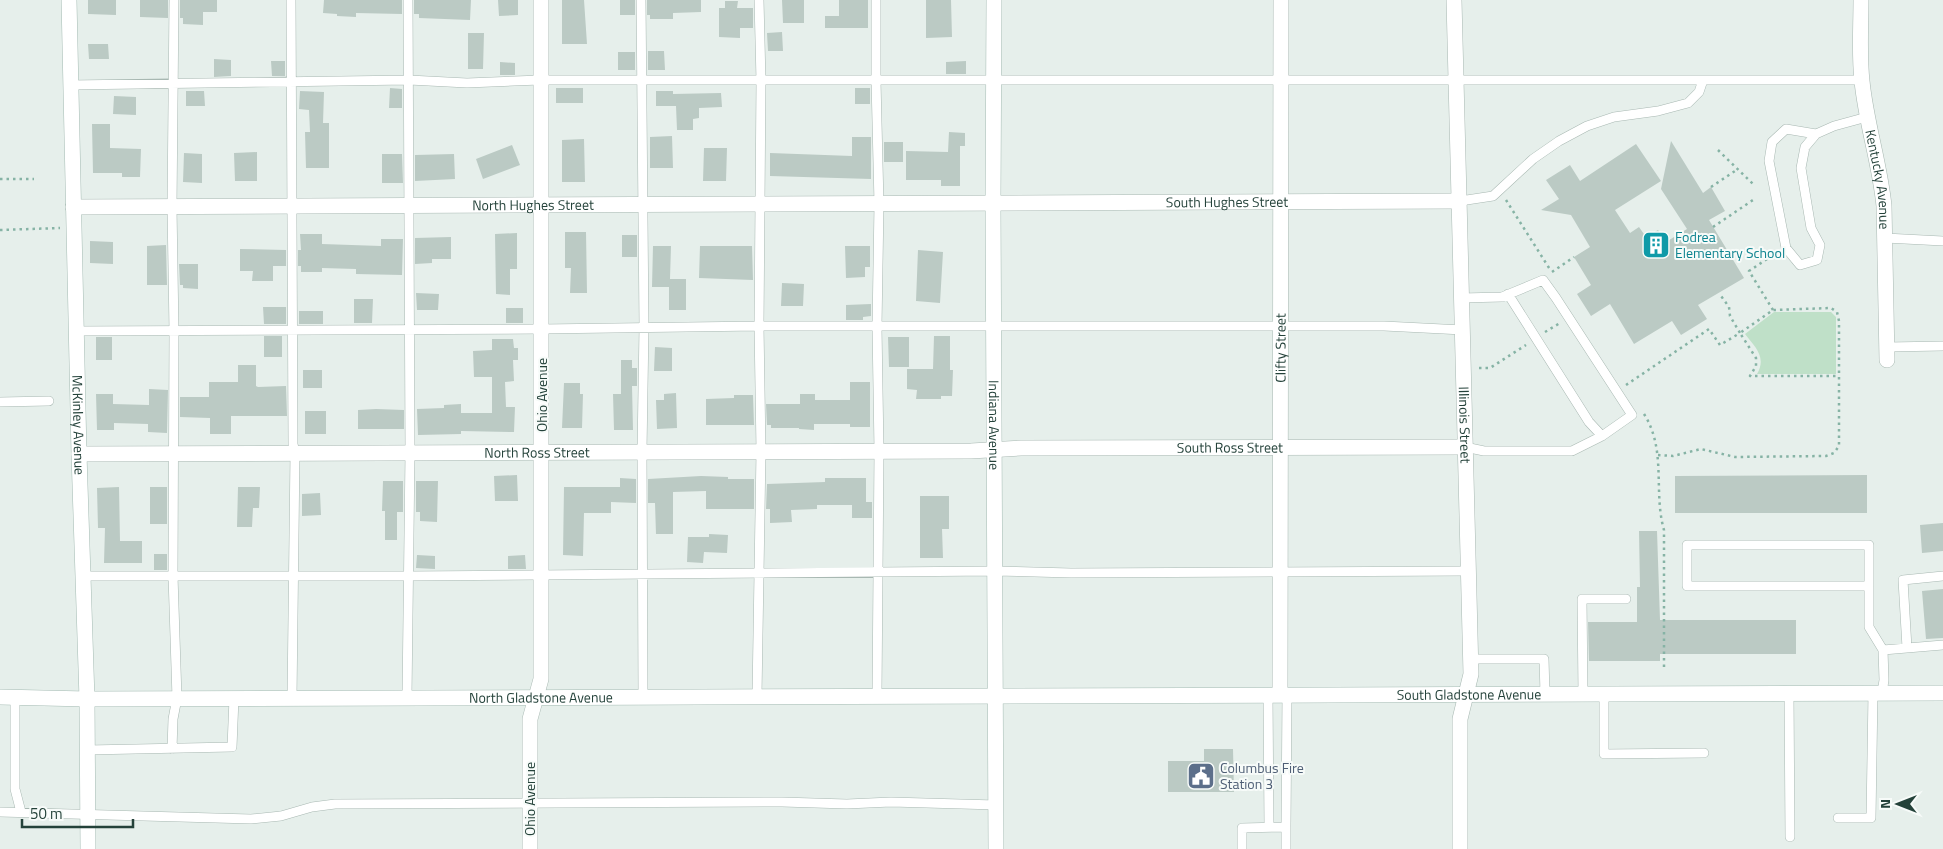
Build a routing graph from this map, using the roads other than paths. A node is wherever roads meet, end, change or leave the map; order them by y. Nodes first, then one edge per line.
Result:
1 (69, 0) edge
2 (174, 0) edge
3 (291, 0) edge
4 (408, 0) edge
5 (541, 0) edge
6 (641, 0) edge
7 (759, 0) edge
8 (876, 0) edge
9 (994, 0) edge
10 (1281, 0) edge
11 (1454, 0) edge
12 (1861, 0) edge
13 (994, 79) junction
14 (1281, 79) junction
15 (409, 80) junction
16 (540, 80) junction
17 (1456, 80) junction
18 (1703, 80) junction
19 (1862, 80) junction
20 (641, 81) junction
21 (761, 81) junction
22 (876, 81) junction
23 (292, 83) junction
24 (173, 84) junction
25 (71, 85) junction
26 (1867, 117) junction
27 (1816, 134) junction
28 (1460, 201) junction
29 (1281, 202) junction
30 (993, 203) junction
31 (542, 204) junction
32 (644, 204) junction
33 (760, 204) junction
34 (879, 204) junction
35 (410, 205) junction
36 (172, 206) junction
37 (293, 206) junction
38 (73, 207) junction
39 (1885, 238) junction
40 (1943, 241) edge
41 (1508, 294) junction
42 (1462, 298) junction
43 (759, 326) junction
44 (1280, 326) junction
45 (644, 327) junction
46 (877, 327) junction
47 (994, 327) junction
48 (410, 328) junction
49 (542, 329) junction
50 (1463, 330) junction
51 (76, 331) junction
52 (174, 331) junction
53 (293, 331) junction
54 (1943, 346) edge
55 (1888, 353) joint
56 (49, 401) dead end
57 (0, 402) edge
58 (1602, 436) junction
59 (1465, 447) junction
60 (1280, 448) junction
61 (642, 451) junction
62 (761, 451) junction
63 (879, 451) junction
64 (995, 451) junction
65 (410, 452) junction
66 (542, 452) junction
67 (295, 453) junction
68 (79, 454) junction
69 (174, 454) junction
70 (995, 571) junction
71 (1468, 571) junction
72 (760, 572) junction
73 (878, 572) junction
74 (1280, 572) junction
75 (541, 574) junction
76 (642, 574) junction
77 (83, 576) junction
78 (173, 576) junction
79 (295, 576) junction
80 (409, 576) junction
81 (1943, 576) edge
82 (1869, 586) junction
83 (1626, 599) dead end
84 (1943, 645) edge
85 (1907, 648) junction
86 (1883, 650) junction
87 (1471, 659) junction
88 (1790, 693) junction
89 (1877, 693) junction
90 (1943, 693) edge
91 (1278, 694) junction
92 (1466, 694) junction
93 (1545, 694) junction
94 (1583, 694) junction
95 (1604, 694) junction
96 (995, 695) junction
97 (536, 696) junction
98 (643, 696) junction
99 (758, 696) junction
100 (877, 696) junction
101 (7, 697) edge
102 (407, 697) junction
103 (177, 698) junction
104 (234, 698) junction
105 (292, 698) junction
106 (87, 699) junction
107 (172, 749) junction
108 (88, 750) junction
109 (1704, 753) dead end
110 (530, 804) junction
111 (996, 805) junction
112 (0, 812) edge
113 (21, 812) junction
114 (88, 814) junction
115 (1838, 818) dead end
116 (1269, 827) junction
117 (1286, 827) junction
118 (1790, 837) dead end
119 (88, 849) edge
120 (530, 849) edge
121 (996, 849) edge
122 (1242, 849) edge
123 (1286, 849) edge
124 (1460, 849) edge

1 - 25 street, McKinley Avenue
2 - 24 lane
3 - 23 lane
4 - 15 lane
5 - 16 street, Ohio Avenue
6 - 20 lane
7 - 21 lane
8 - 22 lane
9 - 13 street, Indiana Avenue
10 - 14 street, Clifty Street
11 - 17 street, Illinois Street
12 - 19 street, Kentucky Avenue
13 - 14 lane
13 - 22 lane
13 - 30 street, Indiana Avenue
14 - 17 lane
14 - 29 street, Clifty Street
15 - 16 lane
15 - 23 lane
15 - 35 lane
16 - 20 lane
16 - 31 street, Ohio Avenue
17 - 18 lane
17 - 28 street, Illinois Street
18 - 19 lane
18 - 28 lane
19 - 26 street, Kentucky Avenue
20 - 21 lane
20 - 32 lane
21 - 22 lane
21 - 33 lane
22 - 34 lane
23 - 24 lane
23 - 37 lane
24 - 25 lane
24 - 36 lane
25 - 38 street, McKinley Avenue
26 - 27 lane
26 - 39 street, Kentucky Avenue
27 - 27 lane
28 - 29 street, South Hughes Street
28 - 42 street, Illinois Street
29 - 30 street, South Hughes Street
29 - 44 street, Clifty Street
30 - 34 street, North Hughes Street
30 - 47 street, Indiana Avenue
31 - 32 street, North Hughes Street
31 - 35 street, North Hughes Street
31 - 49 street, Ohio Avenue
32 - 33 street, North Hughes Street
32 - 45 lane
33 - 34 street, North Hughes Street
33 - 43 lane
34 - 46 lane
35 - 37 street, North Hughes Street
35 - 48 lane
36 - 37 street, North Hughes Street
36 - 38 street, North Hughes Street
36 - 52 lane
37 - 53 lane
38 - 51 street, McKinley Avenue
39 - 40 lane
39 - 55 street, Kentucky Avenue
41 - 42 lane
41 - 58 lane
41 - 58 lane
42 - 50 street, Illinois Street
43 - 45 lane
43 - 46 lane
43 - 62 lane
44 - 47 lane
44 - 50 lane
44 - 60 street, Clifty Street
45 - 49 lane
45 - 61 lane
46 - 47 lane
46 - 63 lane
47 - 64 street, Indiana Avenue
48 - 49 lane
48 - 53 lane
48 - 65 lane
49 - 66 street, Ohio Avenue
50 - 59 street, Illinois Street
51 - 52 lane
51 - 68 street, McKinley Avenue
52 - 53 lane
52 - 69 lane
53 - 67 lane
54 - 55 lane
56 - 57 lane
58 - 59 lane
59 - 60 street, South Ross Street
59 - 71 street, Illinois Street
60 - 64 street, South Ross Street
60 - 74 street, Clifty Street
61 - 62 street, North Ross Street
61 - 66 street, North Ross Street
61 - 76 lane
62 - 63 street, North Ross Street
62 - 72 lane
63 - 64 street, North Ross Street
63 - 73 lane
64 - 70 street, Indiana Avenue
65 - 66 street, North Ross Street
65 - 67 street, North Ross Street
65 - 80 lane
66 - 75 street, Ohio Avenue
67 - 69 street, North Ross Street
67 - 79 lane
68 - 69 street, North Ross Street
68 - 77 street, McKinley Avenue
69 - 78 lane
70 - 73 lane
70 - 74 lane
70 - 96 street, Indiana Avenue
71 - 74 lane
71 - 87 street, Illinois Street
72 - 73 lane
72 - 76 lane
72 - 99 lane
73 - 100 lane
74 - 91 street, Clifty Street
75 - 76 lane
75 - 80 lane
75 - 97 street, Ohio Avenue
76 - 98 lane
77 - 78 lane
77 - 106 street, McKinley Avenue
78 - 79 lane
78 - 103 lane
79 - 80 lane
79 - 105 lane
80 - 102 lane
81 - 85 lane
82 - 82 lane
82 - 86 lane
83 - 94 lane
84 - 85 lane
85 - 86 lane
86 - 89 lane
87 - 92 street, Illinois Street
87 - 93 lane
88 - 89 street, South Gladstone Avenue
88 - 95 street, South Gladstone Avenue
88 - 118 lane
89 - 90 street, South Gladstone Avenue
89 - 115 lane
91 - 92 street, South Gladstone Avenue
91 - 96 street, South Gladstone Avenue
91 - 116 lane
91 - 117 lane
92 - 93 street, South Gladstone Avenue
92 - 124 street, Illinois Street
93 - 94 street, South Gladstone Avenue
94 - 95 street, South Gladstone Avenue
95 - 109 lane
96 - 100 street, North Gladstone Avenue
96 - 111 street, Indiana Avenue
97 - 98 street, North Gladstone Avenue
97 - 102 street, North Gladstone Avenue
97 - 110 street, Ohio Avenue
98 - 99 street, North Gladstone Avenue
99 - 100 street, North Gladstone Avenue
101 - 106 street, North Gladstone Avenue
101 - 113 lane
102 - 105 street, North Gladstone Avenue
103 - 104 street, North Gladstone Avenue
103 - 106 street, North Gladstone Avenue
103 - 107 lane
104 - 105 street, North Gladstone Avenue
104 - 107 lane
106 - 108 street, McKinley Avenue
107 - 108 lane
108 - 114 street, McKinley Avenue
110 - 111 lane
110 - 114 lane
110 - 120 street, Ohio Avenue
111 - 121 street, Indiana Avenue
112 - 113 lane
113 - 114 lane
114 - 119 street, McKinley Avenue
116 - 117 lane
116 - 122 lane
117 - 123 lane

